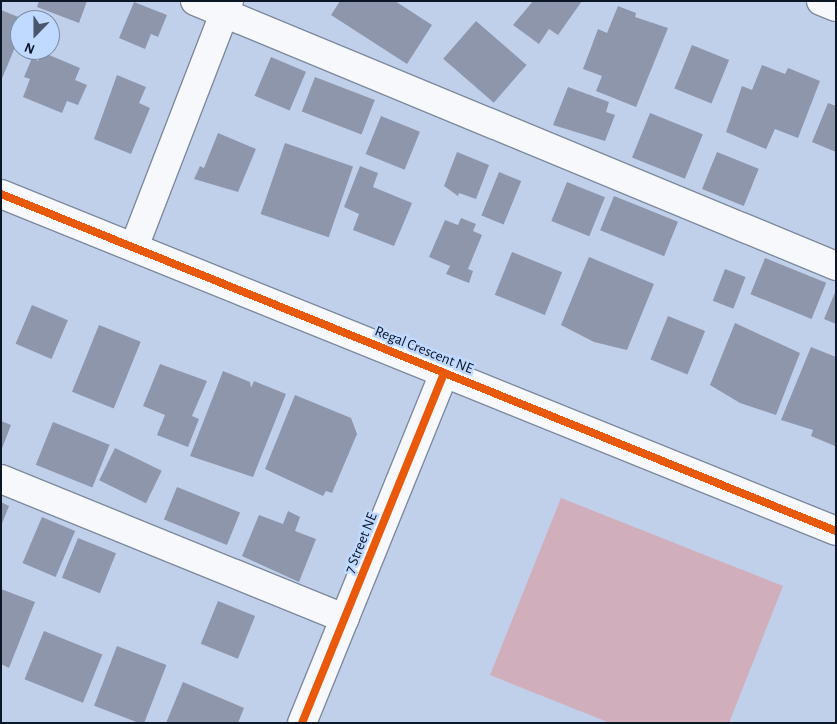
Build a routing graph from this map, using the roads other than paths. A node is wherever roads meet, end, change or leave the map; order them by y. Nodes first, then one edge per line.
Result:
1 (195, 1) edge
2 (821, 1) edge
3 (227, 7) edge
4 (836, 7) edge
5 (1, 194) edge
6 (134, 247) junction
7 (836, 266) edge
8 (444, 373) junction
9 (1, 479) edge
10 (836, 531) edge
11 (345, 619) junction
12 (302, 723) edge

1 - 3 street
2 - 4 street
3 - 6 street
3 - 7 street
5 - 6 street, Regal Crescent NE
6 - 8 street, Regal Crescent NE
8 - 10 street, Regal Crescent NE
8 - 11 street, 7 Street NE
9 - 11 street
11 - 12 street, 7 Street NE

